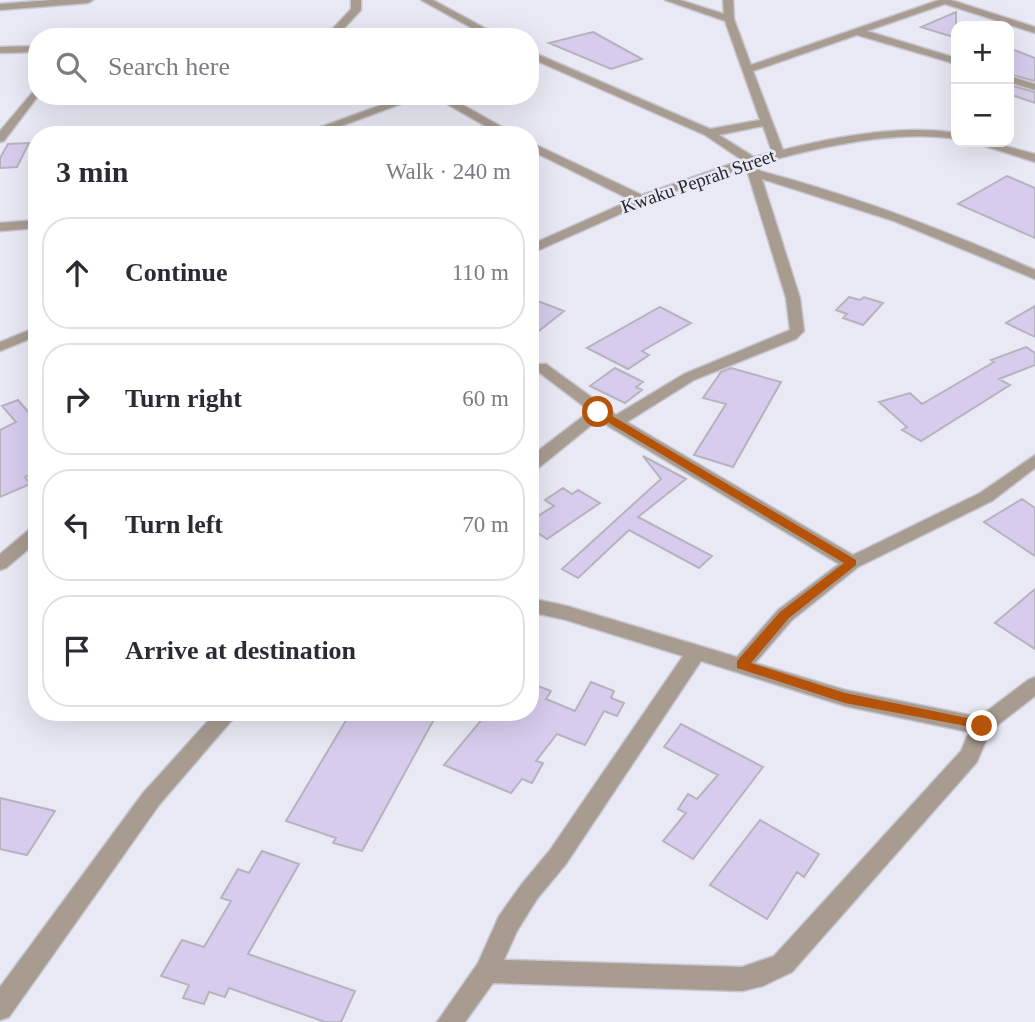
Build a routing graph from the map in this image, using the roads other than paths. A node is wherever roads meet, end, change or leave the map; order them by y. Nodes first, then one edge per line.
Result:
1 (86, 0) edge
2 (356, 0) edge
3 (426, 0) edge
4 (670, 0) edge
5 (728, 0) edge
6 (947, 2) edge
7 (983, 2) dead end
8 (0, 7) edge
9 (729, 19) junction
10 (339, 28) edge
11 (479, 28) edge
12 (1034, 29) edge
13 (855, 31) junction
14 (28, 49) edge
15 (0, 50) edge
16 (539, 58) edge
17 (543, 60) junction
18 (951, 60) edge
19 (539, 61) edge
20 (748, 69) junction
21 (1014, 81) edge
22 (1035, 87) edge
23 (28, 102) edge
24 (390, 105) edge
25 (455, 105) edge
26 (767, 122) junction
27 (331, 126) edge
28 (493, 126) edge
29 (709, 133) junction
30 (951, 136) edge
31 (0, 139) edge
32 (996, 147) edge
33 (539, 149) edge
34 (778, 153) junction
35 (1035, 158) edge
36 (750, 160) junction
37 (757, 174) junction
38 (638, 198) junction
39 (28, 225) edge
40 (0, 228) edge
41 (539, 246) edge
42 (1035, 275) edge
43 (28, 335) edge
44 (0, 346) edge
45 (539, 371) edge
46 (598, 412) junction
47 (614, 423) junction
48 (539, 459) edge
49 (1035, 460) edge
50 (28, 540) edge
51 (852, 562) junction
52 (0, 564) edge
53 (539, 608) edge
54 (696, 653) junction
55 (742, 665) junction
56 (1035, 685) edge
57 (221, 721) edge
58 (982, 726) junction
59 (487, 971) junction
60 (0, 1008) edge
61 (450, 1022) edge

1 - 8 street
2 - 10 street
3 - 11 street
4 - 9 street
5 - 9 street
6 - 7 street
6 - 12 street
6 - 13 street
9 - 20 street
13 - 18 street
13 - 20 street
14 - 15 street
16 - 17 street
17 - 19 street
17 - 29 street
20 - 26 street
21 - 22 street
23 - 31 street
24 - 27 street
25 - 28 street
26 - 29 street
26 - 34 street
29 - 36 street
30 - 34 street, Kwaku Peprah Street
32 - 35 street
33 - 38 street
34 - 36 street, Kwaku Peprah Street
36 - 37 street
36 - 38 street, Kwaku Peprah Street
37 - 42 street
37 - 47 street
38 - 41 street, Kwaku Peprah Street
39 - 40 street
43 - 44 street
45 - 46 street
46 - 47 street
46 - 48 street
47 - 51 street
49 - 51 street
50 - 52 street
51 - 55 street
53 - 54 street
54 - 55 street
54 - 59 street
55 - 58 street
56 - 58 street
57 - 60 street
58 - 59 street
59 - 61 street

